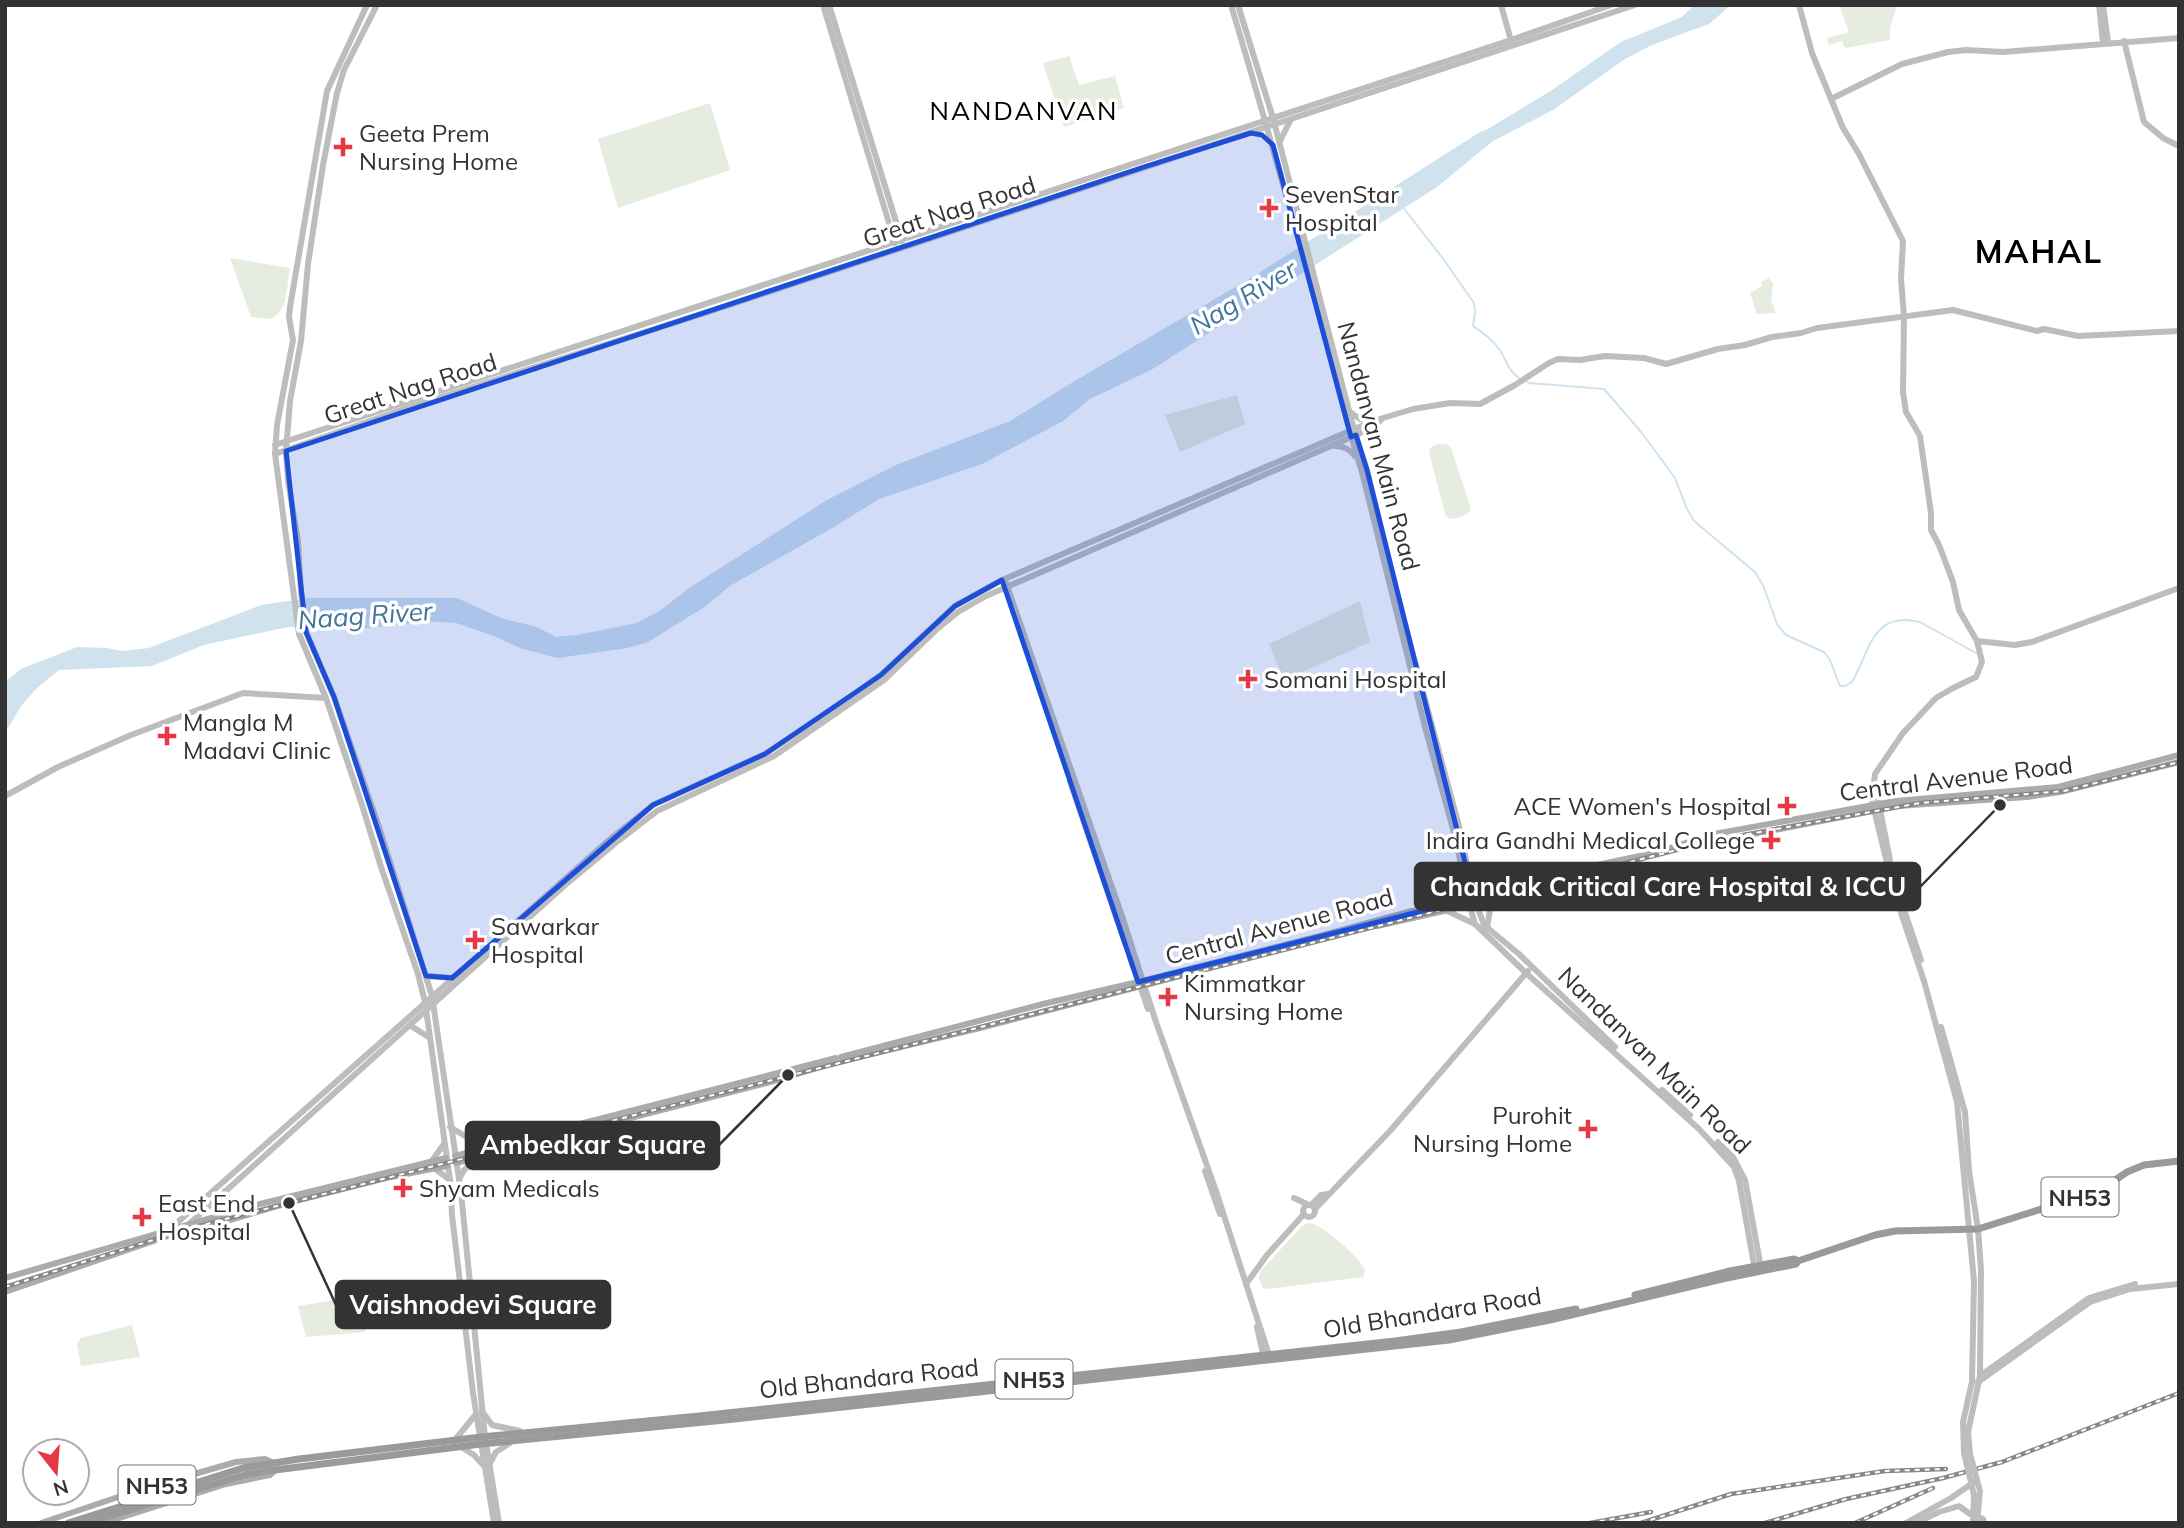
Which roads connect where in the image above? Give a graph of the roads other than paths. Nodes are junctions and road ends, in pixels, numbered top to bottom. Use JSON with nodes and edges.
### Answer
{"nodes":[{"id":1,"x":367,"y":5,"type":"edge"},
{"id":2,"x":377,"y":5,"type":"edge"},
{"id":3,"x":823,"y":5,"type":"edge"},
{"id":4,"x":829,"y":5,"type":"edge"},
{"id":5,"x":1231,"y":5,"type":"edge"},
{"id":6,"x":1238,"y":5,"type":"edge"},
{"id":7,"x":1501,"y":5,"type":"edge"},
{"id":8,"x":1611,"y":5,"type":"edge"},
{"id":9,"x":1635,"y":5,"type":"edge"},
{"id":10,"x":1799,"y":5,"type":"edge"},
{"id":11,"x":2101,"y":5,"type":"edge"},
{"id":12,"x":2179,"y":38,"type":"edge"},
{"id":13,"x":2124,"y":41,"type":"junction"},
{"id":14,"x":2105,"y":42,"type":"junction"},
{"id":15,"x":1512,"y":43,"type":"junction"},
{"id":16,"x":1831,"y":99,"type":"junction"},
{"id":17,"x":1265,"y":104,"type":"junction"},
{"id":18,"x":1289,"y":117,"type":"junction"},
{"id":19,"x":1270,"y":123,"type":"junction"},
{"id":20,"x":1250,"y":130,"type":"junction"},
{"id":21,"x":1276,"y":144,"type":"junction"},
{"id":22,"x":2179,"y":146,"type":"edge"},
{"id":23,"x":899,"y":244,"type":"junction"},
{"id":24,"x":1310,"y":272,"type":"junction"},
{"id":25,"x":1904,"y":317,"type":"junction"},
{"id":26,"x":2179,"y":331,"type":"edge"},
{"id":27,"x":403,"y":406,"type":"junction"},
{"id":28,"x":1350,"y":412,"type":"junction"},
{"id":29,"x":1382,"y":419,"type":"junction"},
{"id":30,"x":1373,"y":421,"type":"junction"},
{"id":31,"x":1353,"y":433,"type":"junction"},
{"id":32,"x":286,"y":442,"type":"junction"},
{"id":33,"x":275,"y":444,"type":"junction"},
{"id":34,"x":1331,"y":446,"type":"junction"},
{"id":35,"x":286,"y":451,"type":"junction"},
{"id":36,"x":275,"y":454,"type":"junction"},
{"id":37,"x":1358,"y":460,"type":"junction"},
{"id":38,"x":1004,"y":583,"type":"junction"},
{"id":39,"x":2179,"y":588,"type":"edge"},
{"id":40,"x":302,"y":633,"type":"junction"},
{"id":41,"x":1976,"y":640,"type":"junction"},
{"id":42,"x":326,"y":698,"type":"junction"},
{"id":43,"x":2179,"y":755,"type":"edge"},
{"id":44,"x":2179,"y":762,"type":"edge"},
{"id":45,"x":2058,"y":790,"type":"junction"},
{"id":46,"x":5,"y":796,"type":"edge"},
{"id":47,"x":1876,"y":807,"type":"junction"},
{"id":48,"x":378,"y":824,"type":"junction"},
{"id":49,"x":369,"y":828,"type":"junction"},
{"id":50,"x":383,"y":839,"type":"junction"},
{"id":51,"x":373,"y":841,"type":"junction"},
{"id":52,"x":1468,"y":872,"type":"junction"},
{"id":53,"x":1464,"y":881,"type":"junction"},
{"id":54,"x":1499,"y":894,"type":"junction"},
{"id":55,"x":1471,"y":902,"type":"junction"},
{"id":56,"x":1451,"y":903,"type":"junction"},
{"id":57,"x":1444,"y":910,"type":"junction"},
{"id":58,"x":1475,"y":924,"type":"junction"},
{"id":59,"x":1487,"y":928,"type":"junction"},
{"id":60,"x":1532,"y":967,"type":"junction"},
{"id":61,"x":1526,"y":973,"type":"junction"},
{"id":62,"x":426,"y":976,"type":"junction"},
{"id":63,"x":453,"y":978,"type":"junction"},
{"id":64,"x":1141,"y":984,"type":"junction"},
{"id":65,"x":432,"y":996,"type":"junction"},
{"id":66,"x":425,"y":1002,"type":"junction"},
{"id":67,"x":433,"y":1006,"type":"junction"},
{"id":68,"x":427,"y":1012,"type":"junction"},
{"id":69,"x":411,"y":1026,"type":"junction"},
{"id":70,"x":430,"y":1038,"type":"junction"},
{"id":71,"x":839,"y":1059,"type":"junction"},
{"id":72,"x":450,"y":1127,"type":"junction"},
{"id":73,"x":444,"y":1143,"type":"junction"},
{"id":74,"x":485,"y":1148,"type":"junction"},
{"id":75,"x":478,"y":1158,"type":"junction"},
{"id":76,"x":451,"y":1161,"type":"junction"},
{"id":77,"x":2179,"y":1161,"type":"edge"},
{"id":78,"x":432,"y":1165,"type":"junction"},
{"id":79,"x":458,"y":1179,"type":"junction"},
{"id":80,"x":450,"y":1180,"type":"junction"},
{"id":81,"x":225,"y":1191,"type":"junction"},
{"id":82,"x":237,"y":1210,"type":"junction"},
{"id":83,"x":188,"y":1225,"type":"junction"},
{"id":84,"x":1974,"y":1230,"type":"junction"},
{"id":85,"x":174,"y":1232,"type":"junction"},
{"id":86,"x":183,"y":1232,"type":"junction"},
{"id":87,"x":1758,"y":1269,"type":"junction"},
{"id":88,"x":5,"y":1278,"type":"edge"},
{"id":89,"x":2179,"y":1282,"type":"edge"},
{"id":90,"x":1246,"y":1284,"type":"junction"},
{"id":91,"x":5,"y":1292,"type":"edge"},
{"id":92,"x":1267,"y":1357,"type":"junction"},
{"id":93,"x":1975,"y":1381,"type":"junction"},
{"id":94,"x":480,"y":1412,"type":"junction"},
{"id":95,"x":574,"y":1432,"type":"junction"},
{"id":96,"x":529,"y":1433,"type":"junction"},
{"id":97,"x":454,"y":1441,"type":"junction"},
{"id":98,"x":483,"y":1441,"type":"junction"},
{"id":99,"x":510,"y":1443,"type":"junction"},
{"id":100,"x":461,"y":1447,"type":"junction"},
{"id":101,"x":487,"y":1466,"type":"junction"},
{"id":102,"x":271,"y":1467,"type":"junction"},
{"id":103,"x":1974,"y":1481,"type":"junction"},
{"id":104,"x":1970,"y":1514,"type":"junction"},
{"id":105,"x":1977,"y":1522,"type":"edge"},
{"id":106,"x":41,"y":1523,"type":"edge"},
{"id":107,"x":68,"y":1523,"type":"edge"},
{"id":108,"x":86,"y":1523,"type":"edge"},
{"id":109,"x":104,"y":1523,"type":"edge"},
{"id":110,"x":494,"y":1523,"type":"edge"},
{"id":111,"x":499,"y":1523,"type":"edge"},
{"id":112,"x":1906,"y":1523,"type":"edge"},
{"id":113,"x":1916,"y":1523,"type":"edge"}],
"edges":[{"from":1,"to":33,"type":"main road"},
{"from":2,"to":32,"type":"main road"},
{"from":3,"to":23,"type":"main road"},
{"from":4,"to":23,"type":"main road"},
{"from":5,"to":17,"type":"main road"},
{"from":6,"to":17,"type":"main road","name":"Nandanvan Main Road"},
{"from":7,"to":15,"type":"main road"},
{"from":8,"to":15,"type":"main road","name":"Great Nag Road"},
{"from":9,"to":15,"type":"main road","name":"Great Nag Road"},
{"from":10,"to":16,"type":"main road"},
{"from":11,"to":14,"type":"main road"},
{"from":12,"to":13,"type":"main road"},
{"from":13,"to":14,"type":"main road"},
{"from":13,"to":22,"type":"main road"},
{"from":14,"to":16,"type":"main road"},
{"from":15,"to":18,"type":"main road","name":"Great Nag Road"},
{"from":16,"to":25,"type":"main road"},
{"from":17,"to":18,"type":"main road"},
{"from":17,"to":19,"type":"main road","name":"Nandanvan Main Road"},
{"from":17,"to":20,"type":"main road"},
{"from":18,"to":19,"type":"main road","name":"Great Nag Road"},
{"from":18,"to":21,"type":"main road"},
{"from":19,"to":20,"type":"main road","name":"Great Nag Road"},
{"from":19,"to":21,"type":"main road","name":"Nandanvan Main Road"},
{"from":20,"to":21,"type":"main road"},
{"from":20,"to":23,"type":"main road","name":"Great Nag Road"},
{"from":21,"to":24,"type":"main road","name":"Nandanvan Main Road"},
{"from":23,"to":27,"type":"main road","name":"Great Nag Road"},
{"from":24,"to":28,"type":"main road","name":"Nandanvan Main Road"},
{"from":24,"to":31,"type":"main road"},
{"from":25,"to":26,"type":"main road"},
{"from":25,"to":29,"type":"main road"},
{"from":25,"to":41,"type":"main road"},
{"from":27,"to":32,"type":"main road","name":"Great Nag Road"},
{"from":27,"to":35,"type":"main road","name":"Great Nag Road"},
{"from":28,"to":30,"type":"main road"},
{"from":28,"to":31,"type":"main road","name":"Nandanvan Main Road"},
{"from":29,"to":30,"type":"main road"},
{"from":29,"to":31,"type":"main road"},
{"from":30,"to":31,"type":"main road"},
{"from":31,"to":34,"type":"main road"},
{"from":31,"to":37,"type":"main road"},
{"from":31,"to":38,"type":"main road"},
{"from":31,"to":52,"type":"main road","name":"Nandanvan Main Road"},
{"from":32,"to":33,"type":"main road","name":"Great Nag Road"},
{"from":32,"to":35,"type":"main road"},
{"from":33,"to":36,"type":"main road"},
{"from":34,"to":37,"type":"main road"},
{"from":34,"to":38,"type":"main road"},
{"from":35,"to":36,"type":"main road","name":"Great Nag Road"},
{"from":35,"to":40,"type":"main road"},
{"from":36,"to":40,"type":"main road"},
{"from":37,"to":53,"type":"main road"},
{"from":38,"to":63,"type":"main road"},
{"from":38,"to":64,"type":"main road"},
{"from":38,"to":67,"type":"main road"},
{"from":39,"to":41,"type":"main road"},
{"from":40,"to":42,"type":"main road"},
{"from":40,"to":48,"type":"main road"},
{"from":41,"to":47,"type":"main road"},
{"from":42,"to":46,"type":"main road"},
{"from":42,"to":49,"type":"main road"},
{"from":43,"to":45,"type":"main road","name":"Central Avenue Road"},
{"from":44,"to":45,"type":"main road"},
{"from":45,"to":47,"type":"main road","name":"Central Avenue Road"},
{"from":47,"to":54,"type":"main road","name":"Central Avenue Road"},
{"from":47,"to":84,"type":"main road"},
{"from":48,"to":49,"type":"main road"},
{"from":48,"to":50,"type":"main road"},
{"from":49,"to":51,"type":"main road"},
{"from":50,"to":51,"type":"main road"},
{"from":50,"to":62,"type":"main road"},
{"from":51,"to":66,"type":"main road"},
{"from":52,"to":54,"type":"main road"},
{"from":52,"to":55,"type":"main road","name":"Nandanvan Main Road"},
{"from":53,"to":55,"type":"main road"},
{"from":53,"to":56,"type":"main road"},
{"from":54,"to":55,"type":"main road","name":"Central Avenue Road"},
{"from":54,"to":59,"type":"main road"},
{"from":55,"to":56,"type":"main road","name":"Central Avenue Road"},
{"from":55,"to":57,"type":"main road"},
{"from":55,"to":58,"type":"main road"},
{"from":55,"to":59,"type":"main road","name":"Nandanvan Main Road"},
{"from":56,"to":64,"type":"main road","name":"Central Avenue Road"},
{"from":57,"to":58,"type":"main road"},
{"from":57,"to":64,"type":"main road"},
{"from":58,"to":61,"type":"main road"},
{"from":59,"to":60,"type":"main road","name":"Nandanvan Main Road"},
{"from":60,"to":61,"type":"main road"},
{"from":60,"to":87,"type":"main road","name":"Nandanvan Main Road"},
{"from":61,"to":87,"type":"main road"},
{"from":61,"to":90,"type":"main road"},
{"from":62,"to":63,"type":"main road"},
{"from":62,"to":65,"type":"main road"},
{"from":63,"to":65,"type":"main road"},
{"from":64,"to":71,"type":"main road"},
{"from":64,"to":90,"type":"main road"},
{"from":65,"to":66,"type":"main road"},
{"from":65,"to":67,"type":"main road"},
{"from":66,"to":68,"type":"main road"},
{"from":66,"to":85,"type":"main road"},
{"from":67,"to":68,"type":"main road"},
{"from":67,"to":72,"type":"main road"},
{"from":68,"to":69,"type":"main road"},
{"from":68,"to":70,"type":"main road"},
{"from":69,"to":70,"type":"main road"},
{"from":69,"to":81,"type":"main road"},
{"from":70,"to":73,"type":"main road"},
{"from":71,"to":74,"type":"main road"},
{"from":71,"to":75,"type":"main road"},
{"from":72,"to":74,"type":"main road"},
{"from":72,"to":76,"type":"main road"},
{"from":73,"to":76,"type":"main road"},
{"from":73,"to":78,"type":"main road"},
{"from":74,"to":76,"type":"main road"},
{"from":75,"to":76,"type":"main road"},
{"from":75,"to":79,"type":"main road"},
{"from":76,"to":78,"type":"main road"},
{"from":76,"to":79,"type":"main road"},
{"from":76,"to":80,"type":"main road"},
{"from":77,"to":84,"type":"highway","number":"NH53"},
{"from":78,"to":80,"type":"main road"},
{"from":78,"to":82,"type":"main road"},
{"from":78,"to":86,"type":"main road"},
{"from":79,"to":94,"type":"main road"},
{"from":80,"to":94,"type":"main road"},
{"from":81,"to":82,"type":"main road"},
{"from":81,"to":83,"type":"main road"},
{"from":82,"to":83,"type":"main road"},
{"from":83,"to":85,"type":"main road"},
{"from":83,"to":86,"type":"main road"},
{"from":84,"to":87,"type":"highway","name":"Old Bhandara Road","number":"NH53"},
{"from":84,"to":93,"type":"main road"},
{"from":85,"to":86,"type":"main road"},
{"from":85,"to":88,"type":"main road"},
{"from":85,"to":91,"type":"main road"},
{"from":87,"to":92,"type":"highway","name":"Old Bhandara Road","number":"NH53"},
{"from":89,"to":93,"type":"main road"},
{"from":90,"to":92,"type":"main road"},
{"from":92,"to":95,"type":"highway","name":"Old Bhandara Road","number":"NH53"},
{"from":93,"to":103,"type":"main road","bridge":true},
{"from":94,"to":96,"type":"main road"},
{"from":94,"to":97,"type":"main road"},
{"from":94,"to":98,"type":"main road"},
{"from":95,"to":96,"type":"highway","name":"Old Bhandara Road","number":"NH53"},
{"from":95,"to":99,"type":"highway","number":"NH53"},
{"from":96,"to":98,"type":"highway","name":"Old Bhandara Road","number":"NH53"},
{"from":97,"to":98,"type":"highway","name":"Old Bhandara Road","number":"NH53"},
{"from":97,"to":102,"type":"highway","name":"Old Bhandara Road","number":"NH53"},
{"from":98,"to":99,"type":"highway","number":"NH53"},
{"from":98,"to":100,"type":"highway","number":"NH53"},
{"from":98,"to":101,"type":"main road"},
{"from":99,"to":101,"type":"main road"},
{"from":100,"to":101,"type":"main road"},
{"from":100,"to":102,"type":"highway","number":"NH53"},
{"from":101,"to":110,"type":"main road"},
{"from":101,"to":111,"type":"main road"},
{"from":102,"to":106,"type":"main road","name":"Old Bhandara Road","number":"NH53"},
{"from":102,"to":107,"type":"highway"},
{"from":102,"to":108,"type":"highway","number":"NH53"},
{"from":102,"to":109,"type":"main road","number":"NH53"},
{"from":103,"to":105,"type":"main road","bridge":true},
{"from":103,"to":112,"type":"main road"},
{"from":104,"to":105,"type":"main road"},
{"from":104,"to":105,"type":"main road"},
{"from":104,"to":113,"type":"main road"}]}
